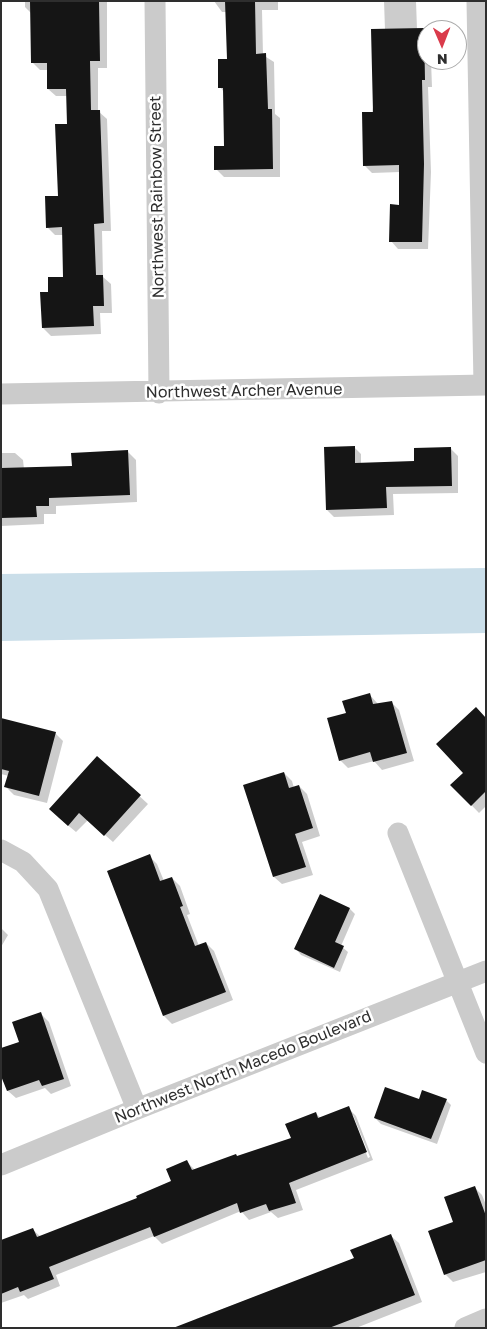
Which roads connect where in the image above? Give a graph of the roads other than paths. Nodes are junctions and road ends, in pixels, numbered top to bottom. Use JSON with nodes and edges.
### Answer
{"nodes":[{"id":1,"x":155,"y":1,"type":"edge"},
{"id":2,"x":477,"y":1,"type":"edge"},
{"id":3,"x":485,"y":385,"type":"edge"},
{"id":4,"x":159,"y":393,"type":"junction"},
{"id":5,"x":1,"y":394,"type":"edge"},
{"id":6,"x":398,"y":833,"type":"dead end"},
{"id":7,"x":1,"y":850,"type":"edge"},
{"id":8,"x":486,"y":972,"type":"edge"},
{"id":9,"x":458,"y":982,"type":"junction"},
{"id":10,"x":486,"y":1053,"type":"edge"},
{"id":11,"x":137,"y":1109,"type":"junction"},
{"id":12,"x":1,"y":1165,"type":"edge"},
{"id":13,"x":486,"y":1319,"type":"edge"},
{"id":14,"x":465,"y":1328,"type":"edge"}],
"edges":[{"from":1,"to":4,"type":"street","name":"Northwest Rainbow Street"},
{"from":2,"to":3,"type":"street"},
{"from":3,"to":4,"type":"street","name":"Northwest Archer Avenue"},
{"from":4,"to":5,"type":"street","name":"Northwest Archer Avenue"},
{"from":6,"to":9,"type":"street"},
{"from":7,"to":11,"type":"street"},
{"from":8,"to":9,"type":"street","name":"Northwest North Macedo Boulevard"},
{"from":9,"to":10,"type":"street"},
{"from":9,"to":11,"type":"street","name":"Northwest North Macedo Boulevard"},
{"from":11,"to":12,"type":"street","name":"Northwest North Macedo Boulevard"},
{"from":13,"to":14,"type":"street"}]}
